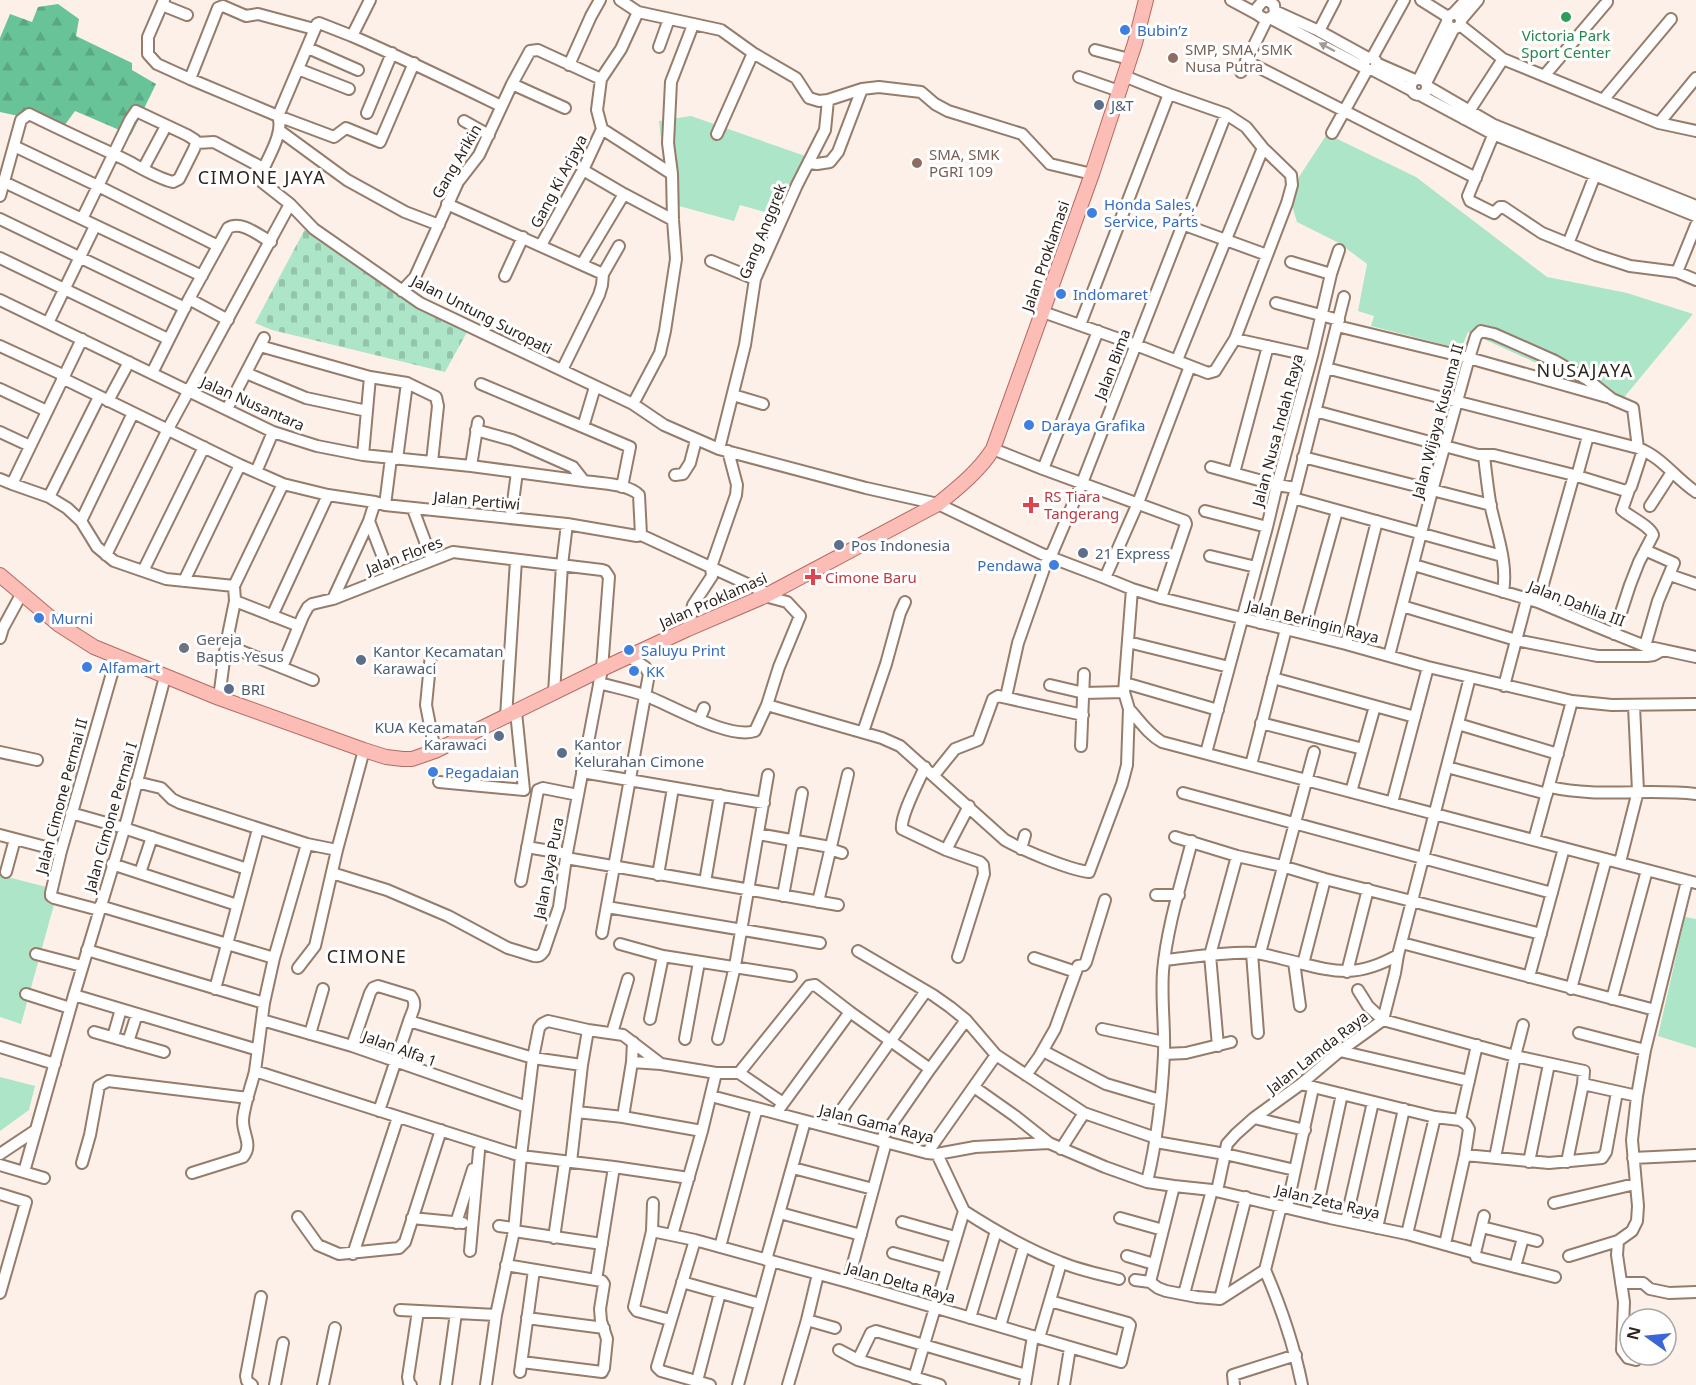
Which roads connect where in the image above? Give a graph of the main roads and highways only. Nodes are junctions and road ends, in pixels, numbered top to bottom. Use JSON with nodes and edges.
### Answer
{"nodes":[{"id":1,"x":1146,"y":0,"type":"edge"},
{"id":2,"x":0,"y":575,"type":"edge"}],
"edges":[{"from":1,"to":2,"type":"main road","name":"Jalan Proklamasi"}]}
